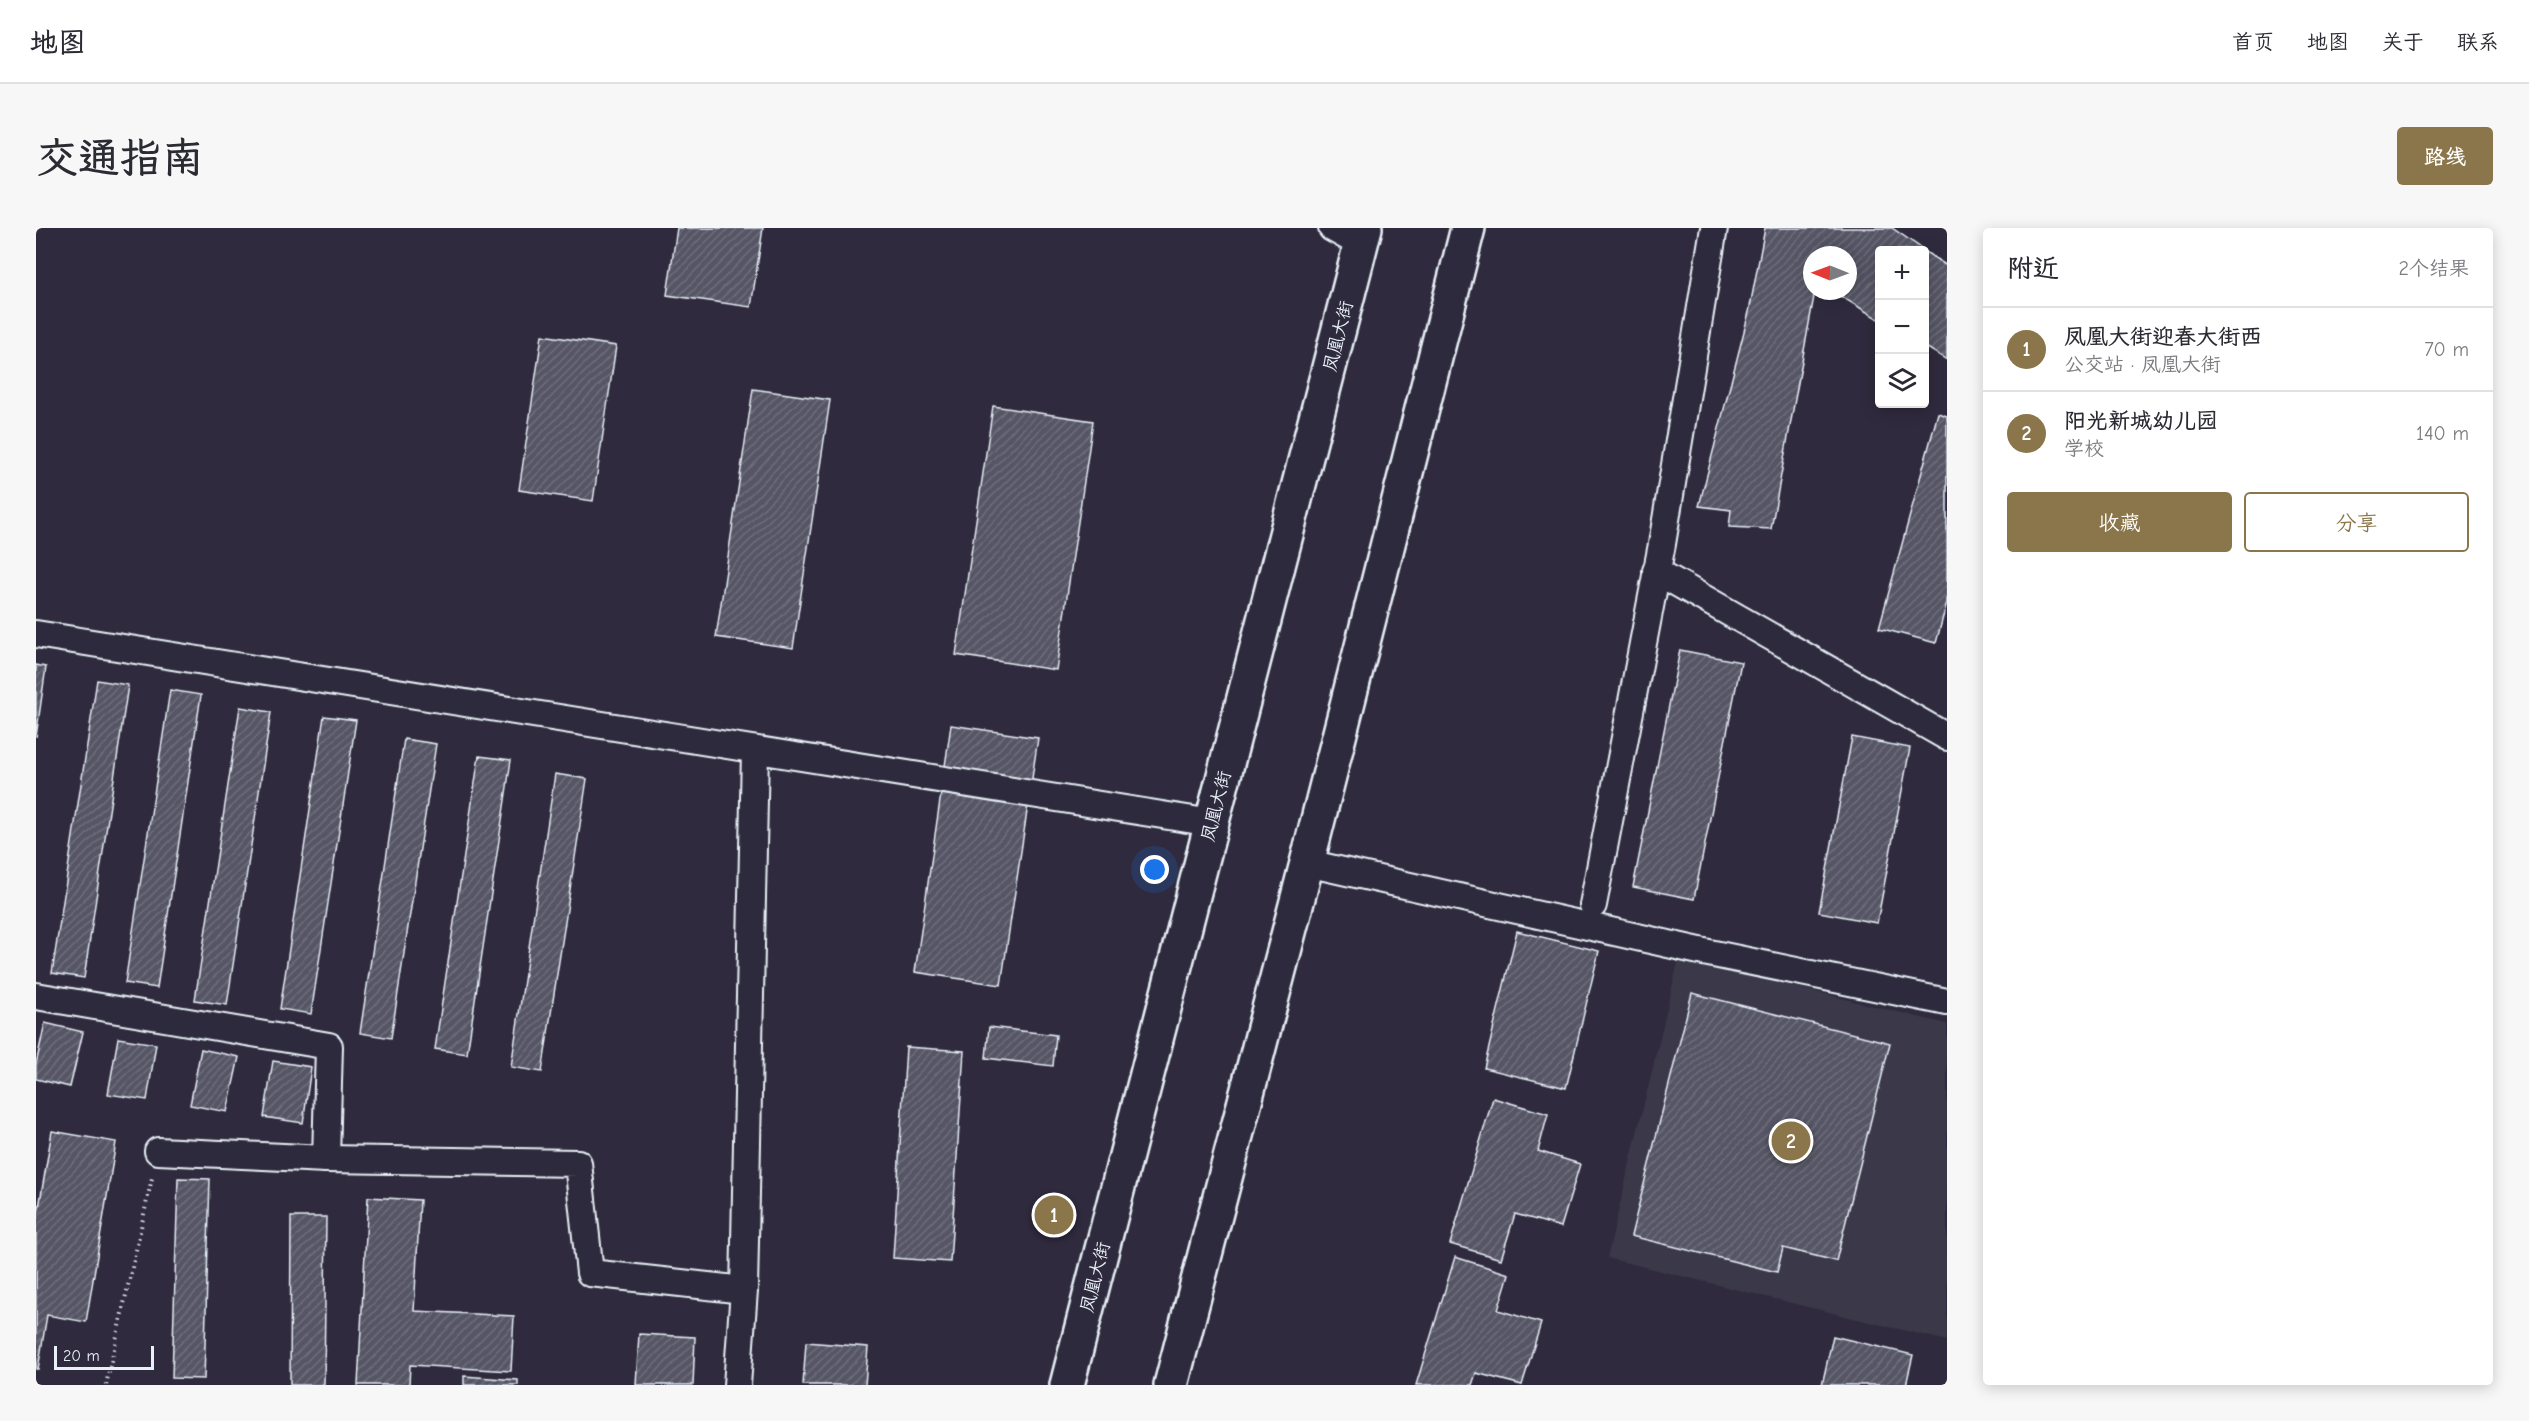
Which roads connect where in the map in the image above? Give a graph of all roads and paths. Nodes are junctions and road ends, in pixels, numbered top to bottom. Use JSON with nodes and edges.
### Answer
{"nodes":[{"id":1,"x":1332,"y":228,"type":"edge"},
{"id":2,"x":1468,"y":228,"type":"edge"},
{"id":3,"x":1714,"y":228,"type":"edge"},
{"id":4,"x":1363,"y":236,"type":"edge"},
{"id":5,"x":1656,"y":571,"type":"junction"},
{"id":6,"x":36,"y":634,"type":"edge"},
{"id":7,"x":1947,"y":737,"type":"edge"},
{"id":8,"x":755,"y":750,"type":"junction"},
{"id":9,"x":1212,"y":823,"type":"junction"},
{"id":10,"x":1307,"y":863,"type":"junction"},
{"id":11,"x":1593,"y":905,"type":"dead end"},
{"id":12,"x":36,"y":996,"type":"edge"},
{"id":13,"x":1947,"y":1002,"type":"edge"},
{"id":14,"x":158,"y":1151,"type":"joint"},
{"id":15,"x":326,"y":1159,"type":"junction"},
{"id":16,"x":744,"y":1290,"type":"junction"},
{"id":17,"x":106,"y":1385,"type":"edge"},
{"id":18,"x":737,"y":1385,"type":"edge"},
{"id":19,"x":1067,"y":1385,"type":"edge"},
{"id":20,"x":1171,"y":1385,"type":"edge"}],
"edges":[{"from":1,"to":4,"type":"street"},
{"from":2,"to":10,"type":"main road"},
{"from":3,"to":5,"type":"street"},
{"from":4,"to":9,"type":"main road","name":"凤凰大街"},
{"from":5,"to":7,"type":"street"},
{"from":5,"to":11,"type":"street"},
{"from":6,"to":8,"type":"street"},
{"from":8,"to":9,"type":"street"},
{"from":8,"to":16,"type":"street"},
{"from":9,"to":19,"type":"main road","name":"凤凰大街"},
{"from":10,"to":13,"type":"street"},
{"from":10,"to":20,"type":"main road"},
{"from":12,"to":15,"type":"street"},
{"from":14,"to":15,"type":"street"},
{"from":14,"to":17,"type":"path"},
{"from":15,"to":16,"type":"street"},
{"from":16,"to":18,"type":"street"}]}
